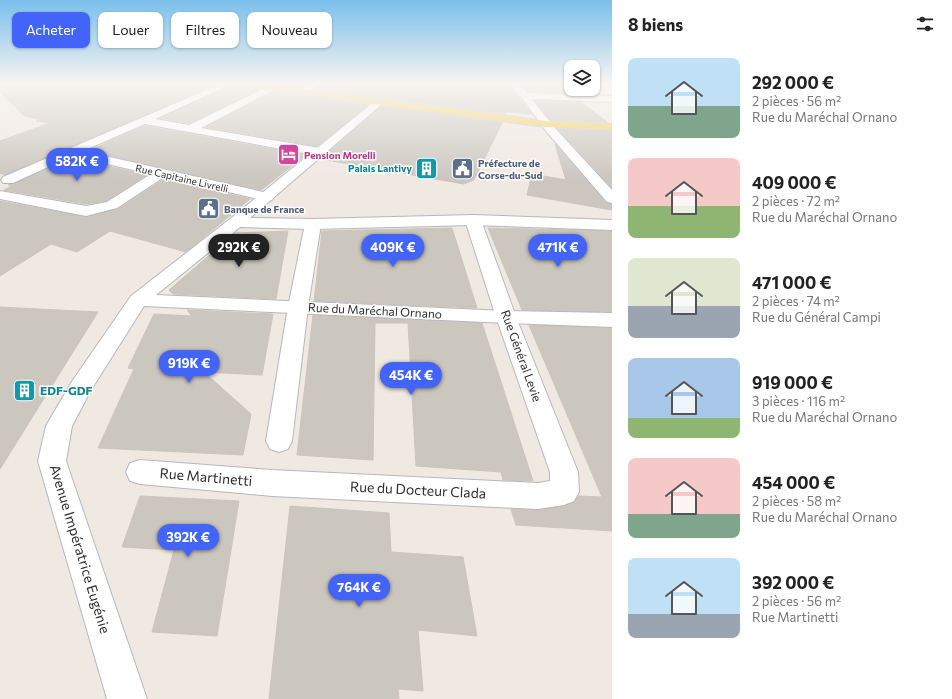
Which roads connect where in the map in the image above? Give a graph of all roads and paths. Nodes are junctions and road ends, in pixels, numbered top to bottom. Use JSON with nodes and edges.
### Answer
{"nodes":[{"id":1,"x":160,"y":115,"type":"edge"},
{"id":2,"x":218,"y":115,"type":"edge"},
{"id":3,"x":364,"y":115,"type":"edge"},
{"id":4,"x":475,"y":115,"type":"edge"},
{"id":5,"x":539,"y":115,"type":"edge"},
{"id":6,"x":146,"y":121,"type":"junction"},
{"id":7,"x":546,"y":124,"type":"junction"},
{"id":8,"x":612,"y":128,"type":"edge"},
{"id":9,"x":190,"y":129,"type":"junction"},
{"id":10,"x":320,"y":152,"type":"junction"},
{"id":11,"x":74,"y":153,"type":"junction"},
{"id":12,"x":162,"y":173,"type":"junction"},
{"id":13,"x":8,"y":180,"type":"dead end"},
{"id":14,"x":0,"y":195,"type":"edge"},
{"id":15,"x":267,"y":197,"type":"junction"},
{"id":16,"x":612,"y":199,"type":"edge"},
{"id":17,"x":473,"y":220,"type":"junction"},
{"id":18,"x":236,"y":222,"type":"junction"},
{"id":19,"x":313,"y":224,"type":"junction"},
{"id":20,"x":612,"y":224,"type":"edge"},
{"id":21,"x":138,"y":300,"type":"junction"},
{"id":22,"x":298,"y":307,"type":"junction"},
{"id":23,"x":506,"y":317,"type":"junction"},
{"id":24,"x":612,"y":320,"type":"edge"},
{"id":25,"x":279,"y":441,"type":"dead end"},
{"id":26,"x":140,"y":472,"type":"dead end"},
{"id":27,"x":272,"y":483,"type":"joint"},
{"id":28,"x":564,"y":492,"type":"joint"},
{"id":29,"x":127,"y":699,"type":"edge"}],
"edges":[{"from":1,"to":6,"type":"street"},
{"from":2,"to":9,"type":"street"},
{"from":3,"to":10,"type":"street","name":"Avenue Impératrice Eugénie"},
{"from":4,"to":7,"type":"main road"},
{"from":5,"to":7,"type":"street"},
{"from":6,"to":9,"type":"street"},
{"from":6,"to":11,"type":"street"},
{"from":7,"to":8,"type":"main road"},
{"from":7,"to":16,"type":"street"},
{"from":9,"to":10,"type":"street"},
{"from":10,"to":15,"type":"street","name":"Avenue Impératrice Eugénie"},
{"from":11,"to":12,"type":"street","name":"Rue Capitaine Livrelli"},
{"from":11,"to":13,"type":"street"},
{"from":12,"to":14,"type":"street"},
{"from":12,"to":15,"type":"street","name":"Rue Capitaine Livrelli"},
{"from":15,"to":18,"type":"street","name":"Avenue Impératrice Eugénie"},
{"from":17,"to":19,"type":"street"},
{"from":17,"to":20,"type":"street"},
{"from":17,"to":23,"type":"street","name":"Rue Général Levie"},
{"from":18,"to":19,"type":"street"},
{"from":18,"to":21,"type":"street","name":"Avenue Impératrice Eugénie"},
{"from":19,"to":22,"type":"street"},
{"from":21,"to":22,"type":"street","name":"Rue du Maréchal Ornano"},
{"from":21,"to":29,"type":"street","name":"Avenue Impératrice Eugénie"},
{"from":22,"to":23,"type":"street","name":"Rue du Maréchal Ornano"},
{"from":22,"to":25,"type":"street"},
{"from":23,"to":24,"type":"street","name":"Rue du Maréchal Ornano"},
{"from":23,"to":28,"type":"street","name":"Rue Général Levie"},
{"from":26,"to":27,"type":"street","name":"Rue Martinetti"},
{"from":27,"to":28,"type":"street","name":"Rue du Docteur Clada"}]}
